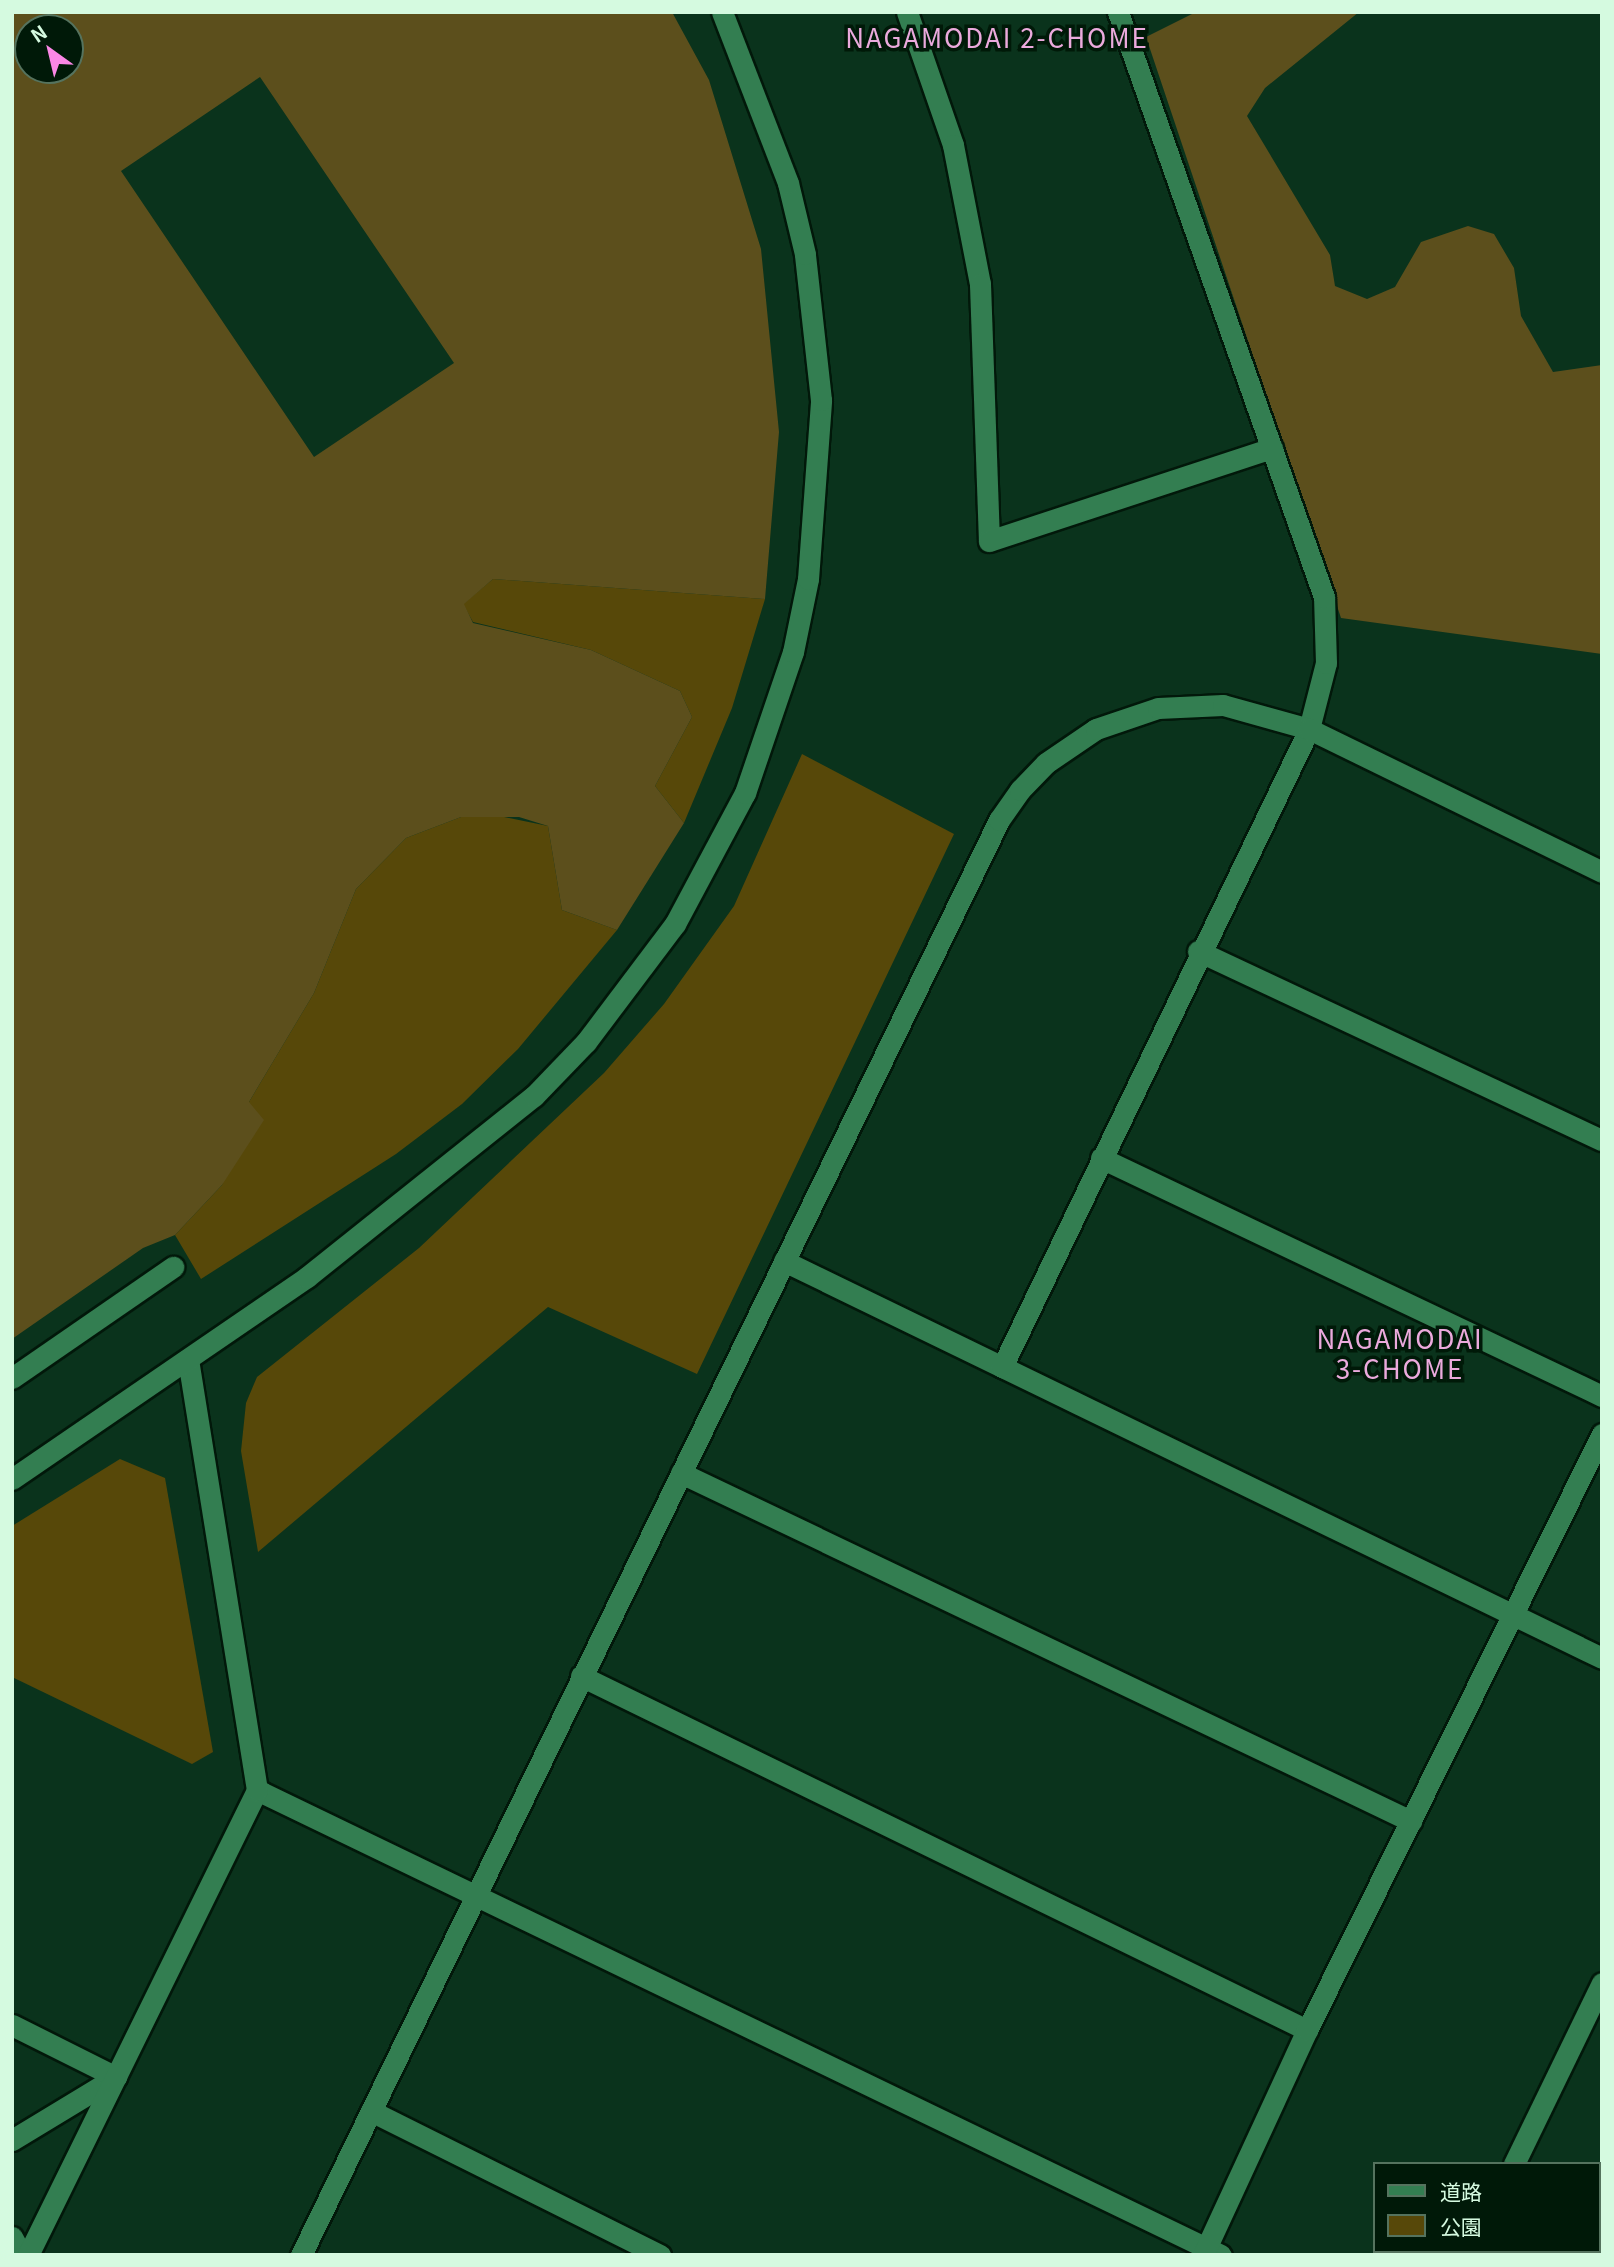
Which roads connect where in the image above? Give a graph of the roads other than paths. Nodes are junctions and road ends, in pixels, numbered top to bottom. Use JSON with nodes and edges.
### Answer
{"nodes":[{"id":1,"x":722,"y":12,"type":"edge"},
{"id":2,"x":907,"y":12,"type":"edge"},
{"id":3,"x":1118,"y":12,"type":"edge"},
{"id":4,"x":1272,"y":448,"type":"junction"},
{"id":5,"x":1309,"y":729,"type":"junction"},
{"id":6,"x":1602,"y":872,"type":"edge"},
{"id":7,"x":1198,"y":951,"type":"junction"},
{"id":8,"x":1602,"y":1140,"type":"edge"},
{"id":9,"x":1101,"y":1158,"type":"junction"},
{"id":10,"x":784,"y":1261,"type":"junction"},
{"id":11,"x":173,"y":1267,"type":"dead end"},
{"id":12,"x":188,"y":1359,"type":"junction"},
{"id":13,"x":1002,"y":1367,"type":"junction"},
{"id":14,"x":12,"y":1378,"type":"edge"},
{"id":15,"x":1602,"y":1396,"type":"edge"},
{"id":16,"x":1602,"y":1434,"type":"edge"},
{"id":17,"x":681,"y":1473,"type":"junction"},
{"id":18,"x":12,"y":1479,"type":"edge"},
{"id":19,"x":1514,"y":1615,"type":"junction"},
{"id":20,"x":1602,"y":1658,"type":"edge"},
{"id":21,"x":582,"y":1676,"type":"junction"},
{"id":22,"x":257,"y":1790,"type":"junction"},
{"id":23,"x":1411,"y":1821,"type":"junction"},
{"id":24,"x":475,"y":1897,"type":"junction"},
{"id":25,"x":1602,"y":1983,"type":"edge"},
{"id":26,"x":12,"y":2025,"type":"edge"},
{"id":27,"x":1307,"y":2030,"type":"junction"},
{"id":28,"x":116,"y":2077,"type":"junction"},
{"id":29,"x":371,"y":2111,"type":"junction"},
{"id":30,"x":12,"y":2140,"type":"edge"},
{"id":31,"x":1515,"y":2162,"type":"edge"},
{"id":32,"x":12,"y":2237,"type":"edge"},
{"id":33,"x":1211,"y":2252,"type":"edge"},
{"id":34,"x":22,"y":2255,"type":"edge"},
{"id":35,"x":28,"y":2255,"type":"edge"},
{"id":36,"x":300,"y":2255,"type":"edge"},
{"id":37,"x":660,"y":2255,"type":"edge"}],
"edges":[{"from":1,"to":12,"type":"street"},
{"from":2,"to":4,"type":"street"},
{"from":3,"to":4,"type":"street"},
{"from":4,"to":5,"type":"street"},
{"from":5,"to":6,"type":"street"},
{"from":5,"to":7,"type":"street"},
{"from":5,"to":10,"type":"street"},
{"from":7,"to":8,"type":"street"},
{"from":7,"to":9,"type":"street"},
{"from":9,"to":13,"type":"street"},
{"from":9,"to":15,"type":"street"},
{"from":10,"to":13,"type":"street"},
{"from":10,"to":17,"type":"street"},
{"from":11,"to":14,"type":"street"},
{"from":12,"to":18,"type":"street"},
{"from":12,"to":22,"type":"street"},
{"from":13,"to":19,"type":"street"},
{"from":16,"to":19,"type":"street"},
{"from":17,"to":21,"type":"street"},
{"from":17,"to":23,"type":"street"},
{"from":19,"to":20,"type":"street"},
{"from":19,"to":23,"type":"street"},
{"from":21,"to":24,"type":"street"},
{"from":21,"to":27,"type":"street"},
{"from":22,"to":24,"type":"street"},
{"from":22,"to":28,"type":"street"},
{"from":23,"to":27,"type":"street"},
{"from":24,"to":29,"type":"street"},
{"from":24,"to":33,"type":"street"},
{"from":25,"to":31,"type":"street"},
{"from":26,"to":28,"type":"street"},
{"from":27,"to":33,"type":"street"},
{"from":28,"to":30,"type":"street"},
{"from":28,"to":35,"type":"street"},
{"from":29,"to":36,"type":"street"},
{"from":29,"to":37,"type":"street"},
{"from":32,"to":34,"type":"street"}]}
